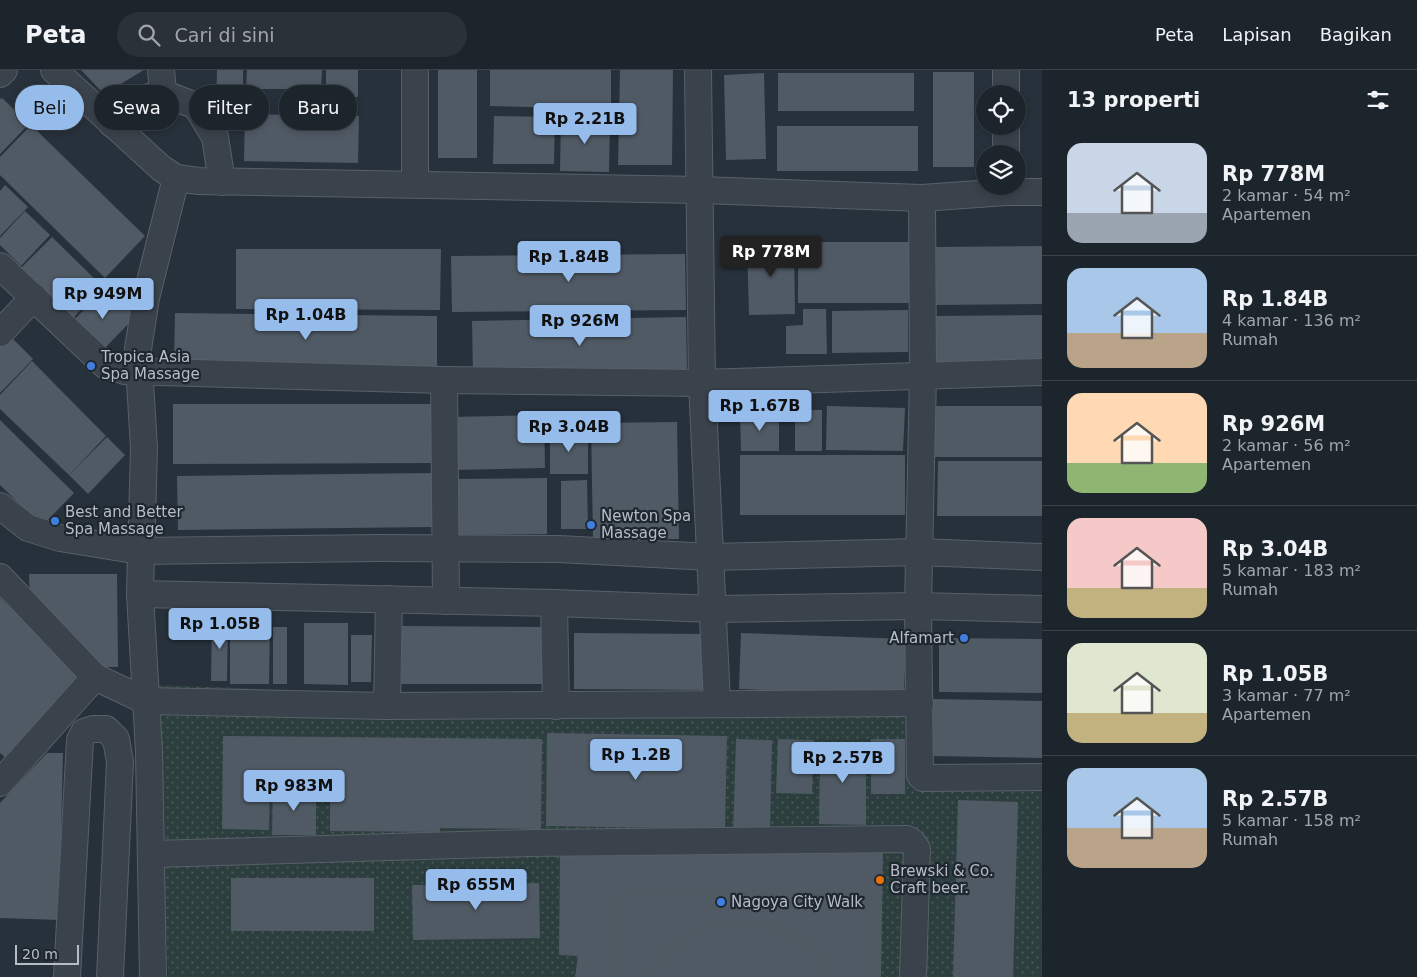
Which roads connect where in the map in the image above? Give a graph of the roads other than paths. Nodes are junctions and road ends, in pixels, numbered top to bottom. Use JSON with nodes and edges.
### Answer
{"nodes":[{"id":1,"x":4,"y":70,"type":"edge"},
{"id":2,"x":54,"y":70,"type":"edge"},
{"id":3,"x":415,"y":70,"type":"edge"},
{"id":4,"x":698,"y":70,"type":"edge"},
{"id":5,"x":1006,"y":70,"type":"edge"},
{"id":6,"x":0,"y":74,"type":"edge"},
{"id":7,"x":162,"y":82,"type":"edge"},
{"id":8,"x":1006,"y":85,"type":"edge"},
{"id":9,"x":94,"y":107,"type":"edge"},
{"id":10,"x":119,"y":130,"type":"edge"},
{"id":11,"x":176,"y":178,"type":"junction"},
{"id":12,"x":222,"y":182,"type":"junction"},
{"id":13,"x":415,"y":184,"type":"junction"},
{"id":14,"x":701,"y":190,"type":"junction"},
{"id":15,"x":1026,"y":191,"type":"edge"},
{"id":16,"x":976,"y":192,"type":"edge"},
{"id":17,"x":1042,"y":192,"type":"edge"},
{"id":18,"x":922,"y":198,"type":"junction"},
{"id":19,"x":0,"y":266,"type":"edge"},
{"id":20,"x":34,"y":297,"type":"junction"},
{"id":21,"x":0,"y":333,"type":"edge"},
{"id":22,"x":139,"y":372,"type":"junction"},
{"id":23,"x":1042,"y":372,"type":"edge"},
{"id":24,"x":923,"y":374,"type":"junction"},
{"id":25,"x":444,"y":380,"type":"junction"},
{"id":26,"x":702,"y":383,"type":"junction"},
{"id":27,"x":0,"y":506,"type":"edge"},
{"id":28,"x":446,"y":548,"type":"junction"},
{"id":29,"x":140,"y":551,"type":"junction"},
{"id":30,"x":919,"y":552,"type":"junction"},
{"id":31,"x":710,"y":557,"type":"junction"},
{"id":32,"x":1042,"y":557,"type":"edge"},
{"id":33,"x":0,"y":577,"type":"edge"},
{"id":34,"x":140,"y":594,"type":"junction"},
{"id":35,"x":390,"y":599,"type":"junction"},
{"id":36,"x":446,"y":602,"type":"junction"},
{"id":37,"x":554,"y":602,"type":"junction"},
{"id":38,"x":918,"y":606,"type":"junction"},
{"id":39,"x":715,"y":608,"type":"junction"},
{"id":40,"x":1042,"y":609,"type":"edge"},
{"id":41,"x":95,"y":677,"type":"junction"},
{"id":42,"x":146,"y":701,"type":"junction"},
{"id":43,"x":718,"y":703,"type":"junction"},
{"id":44,"x":920,"y":703,"type":"junction"},
{"id":45,"x":387,"y":706,"type":"junction"},
{"id":46,"x":556,"y":706,"type":"junction"},
{"id":47,"x":1042,"y":777,"type":"edge"},
{"id":48,"x":0,"y":783,"type":"edge"},
{"id":49,"x":152,"y":854,"type":"junction"},
{"id":50,"x":67,"y":977,"type":"edge"},
{"id":51,"x":110,"y":977,"type":"edge"},
{"id":52,"x":153,"y":977,"type":"edge"},
{"id":53,"x":913,"y":977,"type":"edge"}],
"edges":[{"from":1,"to":6,"type":"street"},
{"from":2,"to":9,"type":"street"},
{"from":3,"to":13,"type":"street"},
{"from":4,"to":14,"type":"street"},
{"from":5,"to":8,"type":"street"},
{"from":7,"to":12,"type":"street"},
{"from":10,"to":11,"type":"street"},
{"from":11,"to":12,"type":"street"},
{"from":11,"to":22,"type":"street"},
{"from":12,"to":13,"type":"street"},
{"from":13,"to":14,"type":"street"},
{"from":14,"to":18,"type":"street"},
{"from":14,"to":26,"type":"street"},
{"from":15,"to":17,"type":"street"},
{"from":16,"to":18,"type":"street"},
{"from":18,"to":24,"type":"street"},
{"from":19,"to":20,"type":"street"},
{"from":20,"to":21,"type":"street"},
{"from":20,"to":22,"type":"street"},
{"from":22,"to":25,"type":"street"},
{"from":22,"to":29,"type":"street"},
{"from":23,"to":24,"type":"street"},
{"from":24,"to":26,"type":"street"},
{"from":24,"to":30,"type":"street"},
{"from":25,"to":26,"type":"street"},
{"from":25,"to":28,"type":"street"},
{"from":26,"to":31,"type":"street"},
{"from":27,"to":29,"type":"street"},
{"from":28,"to":29,"type":"street"},
{"from":28,"to":31,"type":"street"},
{"from":28,"to":36,"type":"street"},
{"from":29,"to":34,"type":"street"},
{"from":30,"to":31,"type":"street"},
{"from":30,"to":32,"type":"street"},
{"from":30,"to":38,"type":"street"},
{"from":31,"to":39,"type":"street"},
{"from":33,"to":41,"type":"street"},
{"from":34,"to":35,"type":"street"},
{"from":34,"to":42,"type":"street"},
{"from":35,"to":36,"type":"street"},
{"from":35,"to":45,"type":"street"},
{"from":36,"to":37,"type":"street"},
{"from":37,"to":39,"type":"street"},
{"from":37,"to":46,"type":"street"},
{"from":38,"to":39,"type":"street"},
{"from":38,"to":40,"type":"street"},
{"from":38,"to":44,"type":"street"},
{"from":39,"to":43,"type":"street"},
{"from":41,"to":42,"type":"street"},
{"from":41,"to":48,"type":"street"},
{"from":42,"to":45,"type":"street"},
{"from":42,"to":49,"type":"street"},
{"from":43,"to":44,"type":"street"},
{"from":43,"to":46,"type":"street"},
{"from":44,"to":47,"type":"street"},
{"from":45,"to":46,"type":"street"},
{"from":49,"to":52,"type":"street"},
{"from":49,"to":53,"type":"street"},
{"from":50,"to":51,"type":"street"}]}
